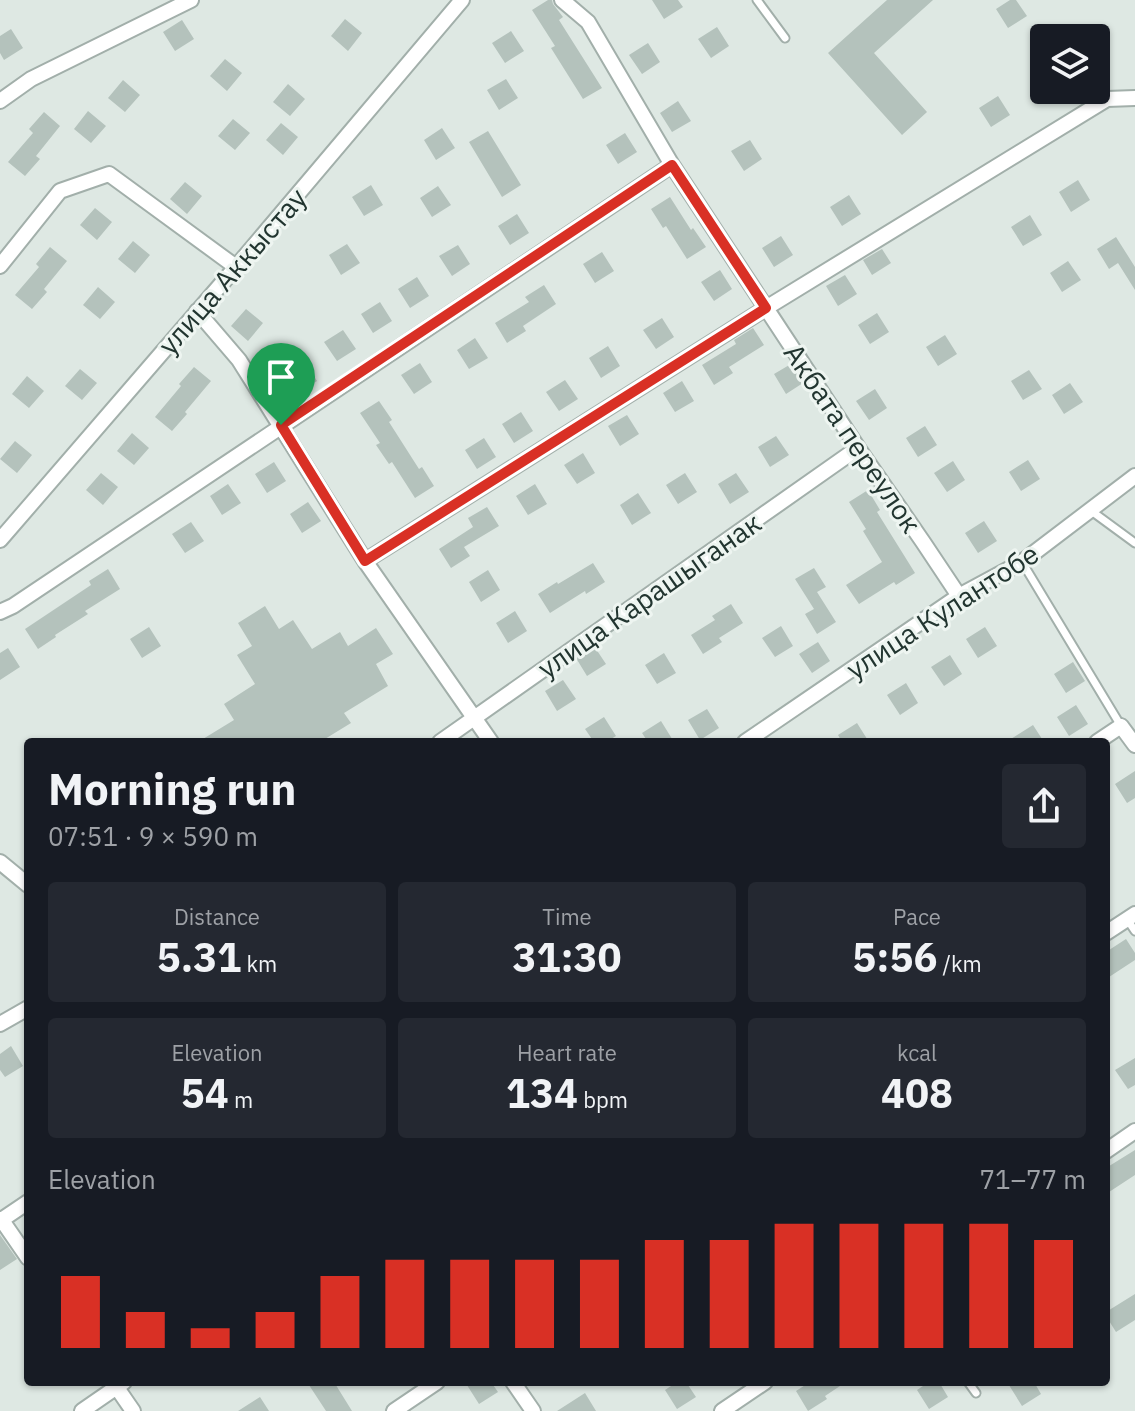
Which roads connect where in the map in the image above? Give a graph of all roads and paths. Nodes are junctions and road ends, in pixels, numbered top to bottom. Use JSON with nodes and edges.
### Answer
{"nodes":[{"id":1,"x":191,"y":0,"type":"edge"},
{"id":2,"x":462,"y":0,"type":"edge"},
{"id":3,"x":562,"y":0,"type":"edge"},
{"id":4,"x":757,"y":0,"type":"edge"},
{"id":5,"x":785,"y":38,"type":"dead end"},
{"id":6,"x":1135,"y":98,"type":"edge"},
{"id":7,"x":0,"y":101,"type":"edge"},
{"id":8,"x":672,"y":165,"type":"junction"},
{"id":9,"x":0,"y":266,"type":"edge"},
{"id":10,"x":236,"y":267,"type":"junction"},
{"id":11,"x":766,"y":308,"type":"junction"},
{"id":12,"x":197,"y":311,"type":"junction"},
{"id":13,"x":281,"y":425,"type":"junction"},
{"id":14,"x":858,"y":448,"type":"junction"},
{"id":15,"x":1135,"y":476,"type":"edge"},
{"id":16,"x":1090,"y":510,"type":"junction"},
{"id":17,"x":0,"y":540,"type":"edge"},
{"id":18,"x":1135,"y":543,"type":"edge"},
{"id":19,"x":365,"y":561,"type":"junction"},
{"id":20,"x":1022,"y":562,"type":"junction"},
{"id":21,"x":959,"y":596,"type":"junction"},
{"id":22,"x":0,"y":612,"type":"edge"},
{"id":23,"x":474,"y":718,"type":"junction"},
{"id":24,"x":1121,"y":726,"type":"junction"},
{"id":25,"x":446,"y":738,"type":"edge"},
{"id":26,"x":488,"y":738,"type":"edge"},
{"id":27,"x":751,"y":738,"type":"edge"},
{"id":28,"x":1103,"y":738,"type":"edge"},
{"id":29,"x":1135,"y":745,"type":"edge"},
{"id":30,"x":0,"y":862,"type":"edge"},
{"id":31,"x":24,"y":882,"type":"edge"},
{"id":32,"x":1132,"y":922,"type":"edge"},
{"id":33,"x":1110,"y":931,"type":"edge"},
{"id":34,"x":24,"y":1010,"type":"edge"},
{"id":35,"x":0,"y":1024,"type":"edge"},
{"id":36,"x":1135,"y":1131,"type":"edge"},
{"id":37,"x":1110,"y":1148,"type":"edge"},
{"id":38,"x":24,"y":1205,"type":"edge"},
{"id":39,"x":1,"y":1220,"type":"edge"},
{"id":40,"x":24,"y":1252,"type":"edge"},
{"id":41,"x":115,"y":1386,"type":"edge"},
{"id":42,"x":119,"y":1386,"type":"edge"},
{"id":43,"x":431,"y":1386,"type":"edge"},
{"id":44,"x":516,"y":1386,"type":"edge"},
{"id":45,"x":759,"y":1386,"type":"edge"},
{"id":46,"x":971,"y":1386,"type":"edge"},
{"id":47,"x":976,"y":1393,"type":"dead end"},
{"id":48,"x":82,"y":1411,"type":"edge"},
{"id":49,"x":133,"y":1411,"type":"edge"},
{"id":50,"x":394,"y":1411,"type":"edge"},
{"id":51,"x":533,"y":1411,"type":"edge"},
{"id":52,"x":722,"y":1411,"type":"edge"}],
"edges":[{"from":1,"to":7,"type":"street"},
{"from":2,"to":10,"type":"street","name":"улица Аккыстау"},
{"from":3,"to":8,"type":"street","name":"Акбата переулок"},
{"from":4,"to":5,"type":"lane"},
{"from":6,"to":11,"type":"street"},
{"from":8,"to":11,"type":"street","name":"Акбата переулок"},
{"from":8,"to":13,"type":"street"},
{"from":9,"to":10,"type":"street"},
{"from":10,"to":12,"type":"street","name":"улица Аккыстау"},
{"from":11,"to":14,"type":"street","name":"Акбата переулок"},
{"from":11,"to":19,"type":"street"},
{"from":12,"to":13,"type":"street"},
{"from":12,"to":17,"type":"street","name":"улица Аккыстау"},
{"from":13,"to":19,"type":"street"},
{"from":13,"to":22,"type":"street"},
{"from":14,"to":21,"type":"street","name":"Акбата переулок"},
{"from":14,"to":23,"type":"street","name":"улица Карашыганак"},
{"from":15,"to":16,"type":"street","name":"улица Кулантобе"},
{"from":16,"to":18,"type":"lane"},
{"from":16,"to":20,"type":"street","name":"улица Кулантобе"},
{"from":19,"to":23,"type":"street"},
{"from":20,"to":21,"type":"street","name":"улица Кулантобе"},
{"from":20,"to":24,"type":"lane"},
{"from":21,"to":27,"type":"street","name":"улица Кулантобе"},
{"from":23,"to":25,"type":"street","name":"улица Карашыганак"},
{"from":23,"to":26,"type":"street"},
{"from":24,"to":28,"type":"street"},
{"from":24,"to":29,"type":"street"},
{"from":30,"to":31,"type":"street"},
{"from":32,"to":33,"type":"street"},
{"from":34,"to":35,"type":"street"},
{"from":36,"to":37,"type":"street"},
{"from":38,"to":39,"type":"street"},
{"from":39,"to":40,"type":"street"},
{"from":41,"to":48,"type":"street"},
{"from":42,"to":49,"type":"street"},
{"from":43,"to":50,"type":"street"},
{"from":44,"to":51,"type":"street"},
{"from":45,"to":52,"type":"street"},
{"from":46,"to":47,"type":"lane"}]}
